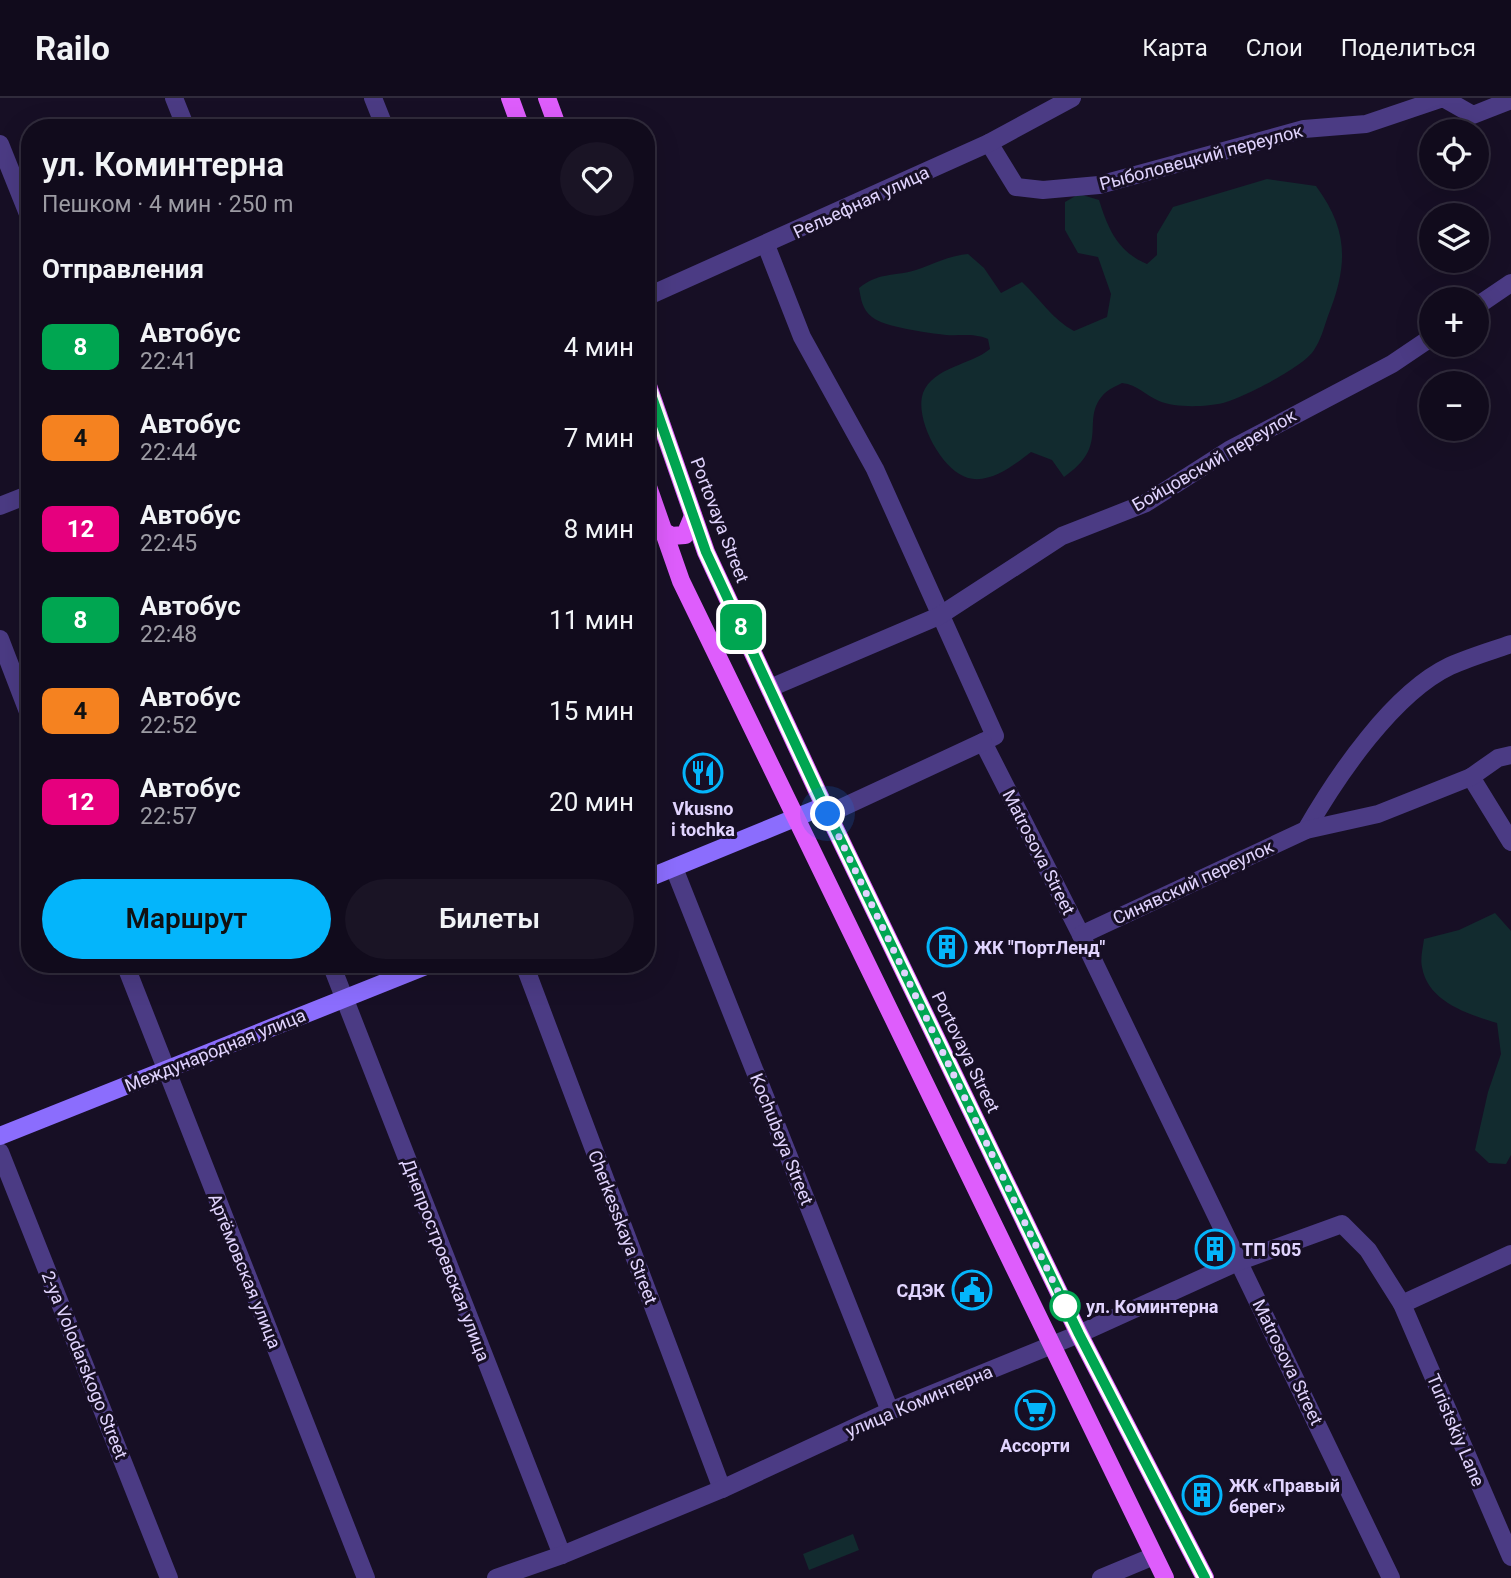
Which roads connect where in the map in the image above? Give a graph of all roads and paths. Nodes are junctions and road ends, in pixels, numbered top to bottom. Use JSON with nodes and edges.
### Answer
{"nodes":[{"id":1,"x":174,"y":98,"type":"edge"},
{"id":2,"x":373,"y":98,"type":"edge"},
{"id":3,"x":510,"y":98,"type":"edge"},
{"id":4,"x":547,"y":98,"type":"edge"},
{"id":5,"x":1072,"y":98,"type":"edge"},
{"id":6,"x":1511,"y":100,"type":"edge"},
{"id":7,"x":182,"y":119,"type":"edge"},
{"id":8,"x":381,"y":119,"type":"edge"},
{"id":9,"x":518,"y":119,"type":"edge"},
{"id":10,"x":555,"y":119,"type":"edge"},
{"id":11,"x":989,"y":143,"type":"junction"},
{"id":12,"x":0,"y":144,"type":"edge"},
{"id":13,"x":21,"y":196,"type":"edge"},
{"id":14,"x":766,"y":245,"type":"junction"},
{"id":15,"x":1511,"y":283,"type":"edge"},
{"id":16,"x":655,"y":293,"type":"edge"},
{"id":17,"x":1489,"y":298,"type":"edge"},
{"id":18,"x":1419,"y":346,"type":"edge"},
{"id":19,"x":655,"y":406,"type":"edge"},
{"id":20,"x":21,"y":498,"type":"edge"},
{"id":21,"x":0,"y":506,"type":"edge"},
{"id":22,"x":655,"y":507,"type":"edge"},
{"id":23,"x":693,"y":516,"type":"junction"},
{"id":24,"x":663,"y":531,"type":"junction"},
{"id":25,"x":939,"y":616,"type":"junction"},
{"id":26,"x":0,"y":639,"type":"edge"},
{"id":27,"x":1511,"y":644,"type":"edge"},
{"id":28,"x":770,"y":688,"type":"junction"},
{"id":29,"x":21,"y":694,"type":"edge"},
{"id":30,"x":983,"y":741,"type":"junction"},
{"id":31,"x":1511,"y":755,"type":"edge"},
{"id":32,"x":1471,"y":777,"type":"junction"},
{"id":33,"x":826,"y":810,"type":"junction"},
{"id":34,"x":796,"y":819,"type":"junction"},
{"id":35,"x":1306,"y":830,"type":"junction"},
{"id":36,"x":1511,"y":842,"type":"edge"},
{"id":37,"x":674,"y":868,"type":"junction"},
{"id":38,"x":655,"y":875,"type":"edge"},
{"id":39,"x":1081,"y":935,"type":"junction"},
{"id":40,"x":128,"y":973,"type":"edge"},
{"id":41,"x":334,"y":973,"type":"edge"},
{"id":42,"x":409,"y":973,"type":"edge"},
{"id":43,"x":527,"y":973,"type":"edge"},
{"id":44,"x":344,"y":999,"type":"junction"},
{"id":45,"x":165,"y":1070,"type":"junction"},
{"id":46,"x":0,"y":1136,"type":"edge"},
{"id":47,"x":0,"y":1152,"type":"edge"},
{"id":48,"x":1342,"y":1224,"type":"joint"},
{"id":49,"x":1511,"y":1254,"type":"edge"},
{"id":50,"x":1240,"y":1261,"type":"junction"},
{"id":51,"x":1402,"y":1304,"type":"junction"},
{"id":52,"x":1079,"y":1334,"type":"junction"},
{"id":53,"x":1051,"y":1346,"type":"junction"},
{"id":54,"x":890,"y":1411,"type":"junction"},
{"id":55,"x":722,"y":1489,"type":"junction"},
{"id":56,"x":562,"y":1555,"type":"junction"},
{"id":57,"x":1154,"y":1556,"type":"junction"},
{"id":58,"x":1511,"y":1557,"type":"edge"},
{"id":59,"x":169,"y":1578,"type":"edge"},
{"id":60,"x":366,"y":1578,"type":"edge"},
{"id":61,"x":496,"y":1578,"type":"edge"},
{"id":62,"x":1101,"y":1578,"type":"edge"},
{"id":63,"x":1165,"y":1578,"type":"edge"},
{"id":64,"x":1205,"y":1578,"type":"edge"},
{"id":65,"x":1391,"y":1578,"type":"edge"}],
"edges":[{"from":1,"to":7,"type":"street"},
{"from":2,"to":8,"type":"street"},
{"from":3,"to":9,"type":"main road"},
{"from":4,"to":10,"type":"main road"},
{"from":5,"to":11,"type":"street","name":"Рельефная улица"},
{"from":6,"to":11,"type":"street","name":"Рыболовецкий переулок"},
{"from":11,"to":14,"type":"street","name":"Рельефная улица"},
{"from":12,"to":13,"type":"street"},
{"from":14,"to":16,"type":"street","name":"Рельефная улица"},
{"from":14,"to":25,"type":"street"},
{"from":15,"to":17,"type":"street"},
{"from":18,"to":25,"type":"street","name":"Бойцовский переулок"},
{"from":19,"to":23,"type":"main road","name":"Portovaya Street"},
{"from":20,"to":21,"type":"street"},
{"from":22,"to":24,"type":"main road"},
{"from":23,"to":24,"type":"main road"},
{"from":23,"to":28,"type":"main road","name":"Portovaya Street"},
{"from":24,"to":34,"type":"main road"},
{"from":25,"to":28,"type":"street","name":"Бойцовский переулок"},
{"from":25,"to":30,"type":"street"},
{"from":26,"to":29,"type":"street"},
{"from":27,"to":35,"type":"street"},
{"from":28,"to":33,"type":"main road","name":"Portovaya Street"},
{"from":30,"to":33,"type":"street"},
{"from":30,"to":39,"type":"street","name":"Matrosova Street"},
{"from":31,"to":32,"type":"street","name":"Синявский переулок"},
{"from":32,"to":35,"type":"street","name":"Синявский переулок"},
{"from":32,"to":36,"type":"street"},
{"from":33,"to":34,"type":"main road"},
{"from":33,"to":52,"type":"main road","name":"Portovaya Street"},
{"from":34,"to":37,"type":"main road"},
{"from":34,"to":53,"type":"main road"},
{"from":35,"to":39,"type":"street","name":"Синявский переулок"},
{"from":37,"to":38,"type":"main road"},
{"from":37,"to":54,"type":"street","name":"Kochubeya Street"},
{"from":39,"to":50,"type":"street","name":"Matrosova Street"},
{"from":40,"to":45,"type":"street","name":"Артёмовская улица"},
{"from":41,"to":44,"type":"street","name":"Днепростроевская улица"},
{"from":42,"to":44,"type":"main road","name":"Международная улица"},
{"from":43,"to":55,"type":"street","name":"Cherkesskaya Street"},
{"from":44,"to":45,"type":"main road","name":"Международная улица"},
{"from":44,"to":56,"type":"street","name":"Днепростроевская улица"},
{"from":45,"to":46,"type":"main road","name":"Международная улица"},
{"from":45,"to":60,"type":"street","name":"Артёмовская улица"},
{"from":47,"to":59,"type":"street","name":"2-ya Volodarskogo Street"},
{"from":48,"to":50,"type":"street","name":"улица Коминтерна"},
{"from":48,"to":51,"type":"street","name":"Turistskiy Lane"},
{"from":49,"to":51,"type":"street"},
{"from":50,"to":52,"type":"street","name":"улица Коминтерна"},
{"from":50,"to":65,"type":"street","name":"Matrosova Street"},
{"from":51,"to":58,"type":"street","name":"Turistskiy Lane"},
{"from":52,"to":53,"type":"street","name":"улица Коминтерна"},
{"from":52,"to":64,"type":"main road","name":"Portovaya Street"},
{"from":53,"to":54,"type":"street","name":"улица Коминтерна"},
{"from":53,"to":57,"type":"main road"},
{"from":54,"to":55,"type":"street","name":"улица Коминтерна"},
{"from":55,"to":56,"type":"street","name":"улица Коминтерна"},
{"from":56,"to":61,"type":"street","name":"улица Коминтерна"},
{"from":57,"to":62,"type":"street"},
{"from":57,"to":63,"type":"main road"}]}
